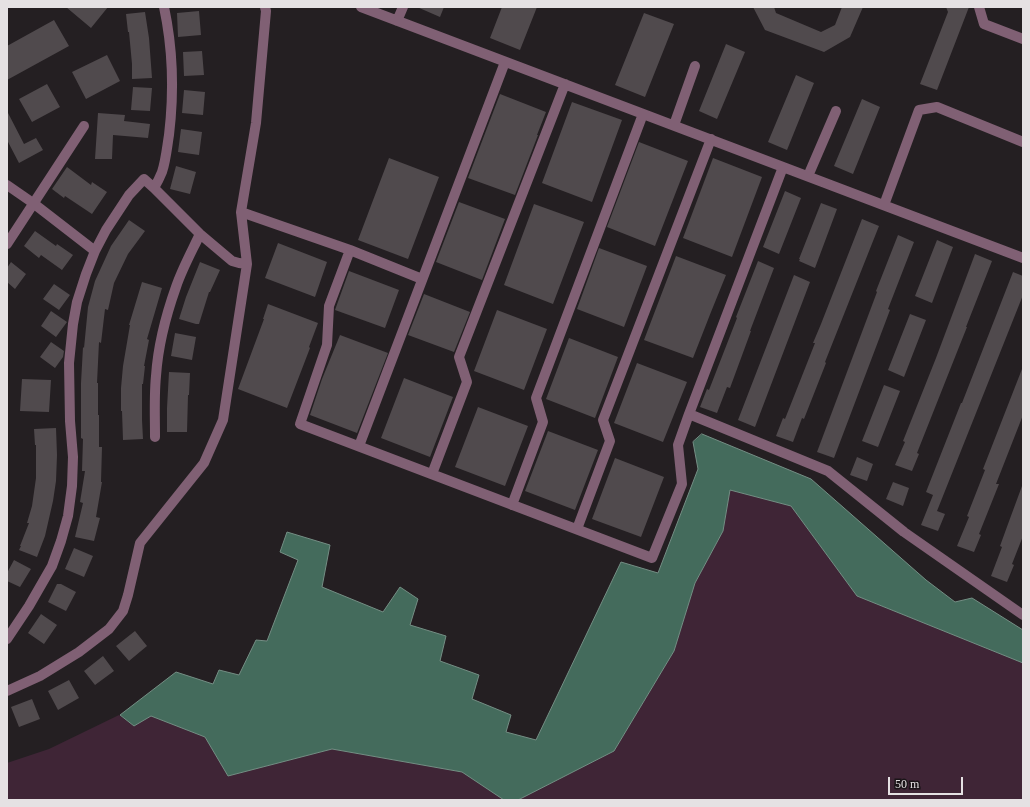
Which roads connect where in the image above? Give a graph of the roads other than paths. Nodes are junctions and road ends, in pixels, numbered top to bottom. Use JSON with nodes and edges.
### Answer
{"nodes":[{"id":1,"x":164,"y":7,"type":"edge"},
{"id":2,"x":266,"y":7,"type":"edge"},
{"id":3,"x":361,"y":7,"type":"edge"},
{"id":4,"x":403,"y":7,"type":"edge"},
{"id":5,"x":979,"y":7,"type":"edge"},
{"id":6,"x":398,"y":21,"type":"junction"},
{"id":7,"x":1023,"y":39,"type":"edge"},
{"id":8,"x":505,"y":62,"type":"junction"},
{"id":9,"x":695,"y":66,"type":"dead end"},
{"id":10,"x":565,"y":84,"type":"junction"},
{"id":11,"x":836,"y":111,"type":"dead end"},
{"id":12,"x":643,"y":114,"type":"junction"},
{"id":13,"x":84,"y":126,"type":"dead end"},
{"id":14,"x":674,"y":126,"type":"junction"},
{"id":15,"x":711,"y":139,"type":"junction"},
{"id":16,"x":1023,"y":142,"type":"edge"},
{"id":17,"x":783,"y":167,"type":"junction"},
{"id":18,"x":808,"y":176,"type":"junction"},
{"id":19,"x":7,"y":185,"type":"edge"},
{"id":20,"x":154,"y":188,"type":"junction"},
{"id":21,"x":33,"y":204,"type":"junction"},
{"id":22,"x":884,"y":205,"type":"junction"},
{"id":23,"x":241,"y":212,"type":"junction"},
{"id":24,"x":200,"y":234,"type":"junction"},
{"id":25,"x":7,"y":244,"type":"edge"},
{"id":26,"x":350,"y":250,"type":"junction"},
{"id":27,"x":95,"y":251,"type":"junction"},
{"id":28,"x":1023,"y":258,"type":"edge"},
{"id":29,"x":247,"y":264,"type":"junction"},
{"id":30,"x":422,"y":279,"type":"junction"},
{"id":31,"x":689,"y":414,"type":"junction"},
{"id":32,"x":155,"y":437,"type":"dead end"},
{"id":33,"x":359,"y":446,"type":"junction"},
{"id":34,"x":432,"y":474,"type":"junction"},
{"id":35,"x":512,"y":504,"type":"junction"},
{"id":36,"x":577,"y":530,"type":"junction"},
{"id":37,"x":1023,"y":615,"type":"edge"},
{"id":38,"x":7,"y":639,"type":"edge"},
{"id":39,"x":7,"y":691,"type":"edge"}],
"edges":[{"from":1,"to":20,"type":"street"},
{"from":2,"to":23,"type":"street"},
{"from":3,"to":6,"type":"street"},
{"from":4,"to":6,"type":"street"},
{"from":5,"to":7,"type":"street"},
{"from":6,"to":8,"type":"street"},
{"from":8,"to":10,"type":"street"},
{"from":8,"to":30,"type":"street"},
{"from":9,"to":14,"type":"street"},
{"from":10,"to":12,"type":"street"},
{"from":10,"to":34,"type":"street"},
{"from":11,"to":18,"type":"street"},
{"from":12,"to":14,"type":"street"},
{"from":12,"to":35,"type":"street"},
{"from":13,"to":21,"type":"street"},
{"from":14,"to":15,"type":"street"},
{"from":15,"to":17,"type":"street"},
{"from":15,"to":36,"type":"street"},
{"from":16,"to":22,"type":"street"},
{"from":17,"to":18,"type":"street"},
{"from":17,"to":31,"type":"street"},
{"from":18,"to":22,"type":"street"},
{"from":19,"to":21,"type":"street"},
{"from":20,"to":24,"type":"street"},
{"from":20,"to":27,"type":"street"},
{"from":21,"to":25,"type":"street"},
{"from":21,"to":27,"type":"street"},
{"from":22,"to":28,"type":"street"},
{"from":23,"to":26,"type":"street"},
{"from":23,"to":29,"type":"street"},
{"from":24,"to":29,"type":"street"},
{"from":24,"to":32,"type":"street"},
{"from":26,"to":30,"type":"street"},
{"from":26,"to":33,"type":"street"},
{"from":27,"to":38,"type":"street"},
{"from":29,"to":39,"type":"street"},
{"from":30,"to":33,"type":"street"},
{"from":31,"to":36,"type":"street"},
{"from":31,"to":37,"type":"street"},
{"from":33,"to":34,"type":"street"},
{"from":34,"to":35,"type":"street"},
{"from":35,"to":36,"type":"street"}]}
